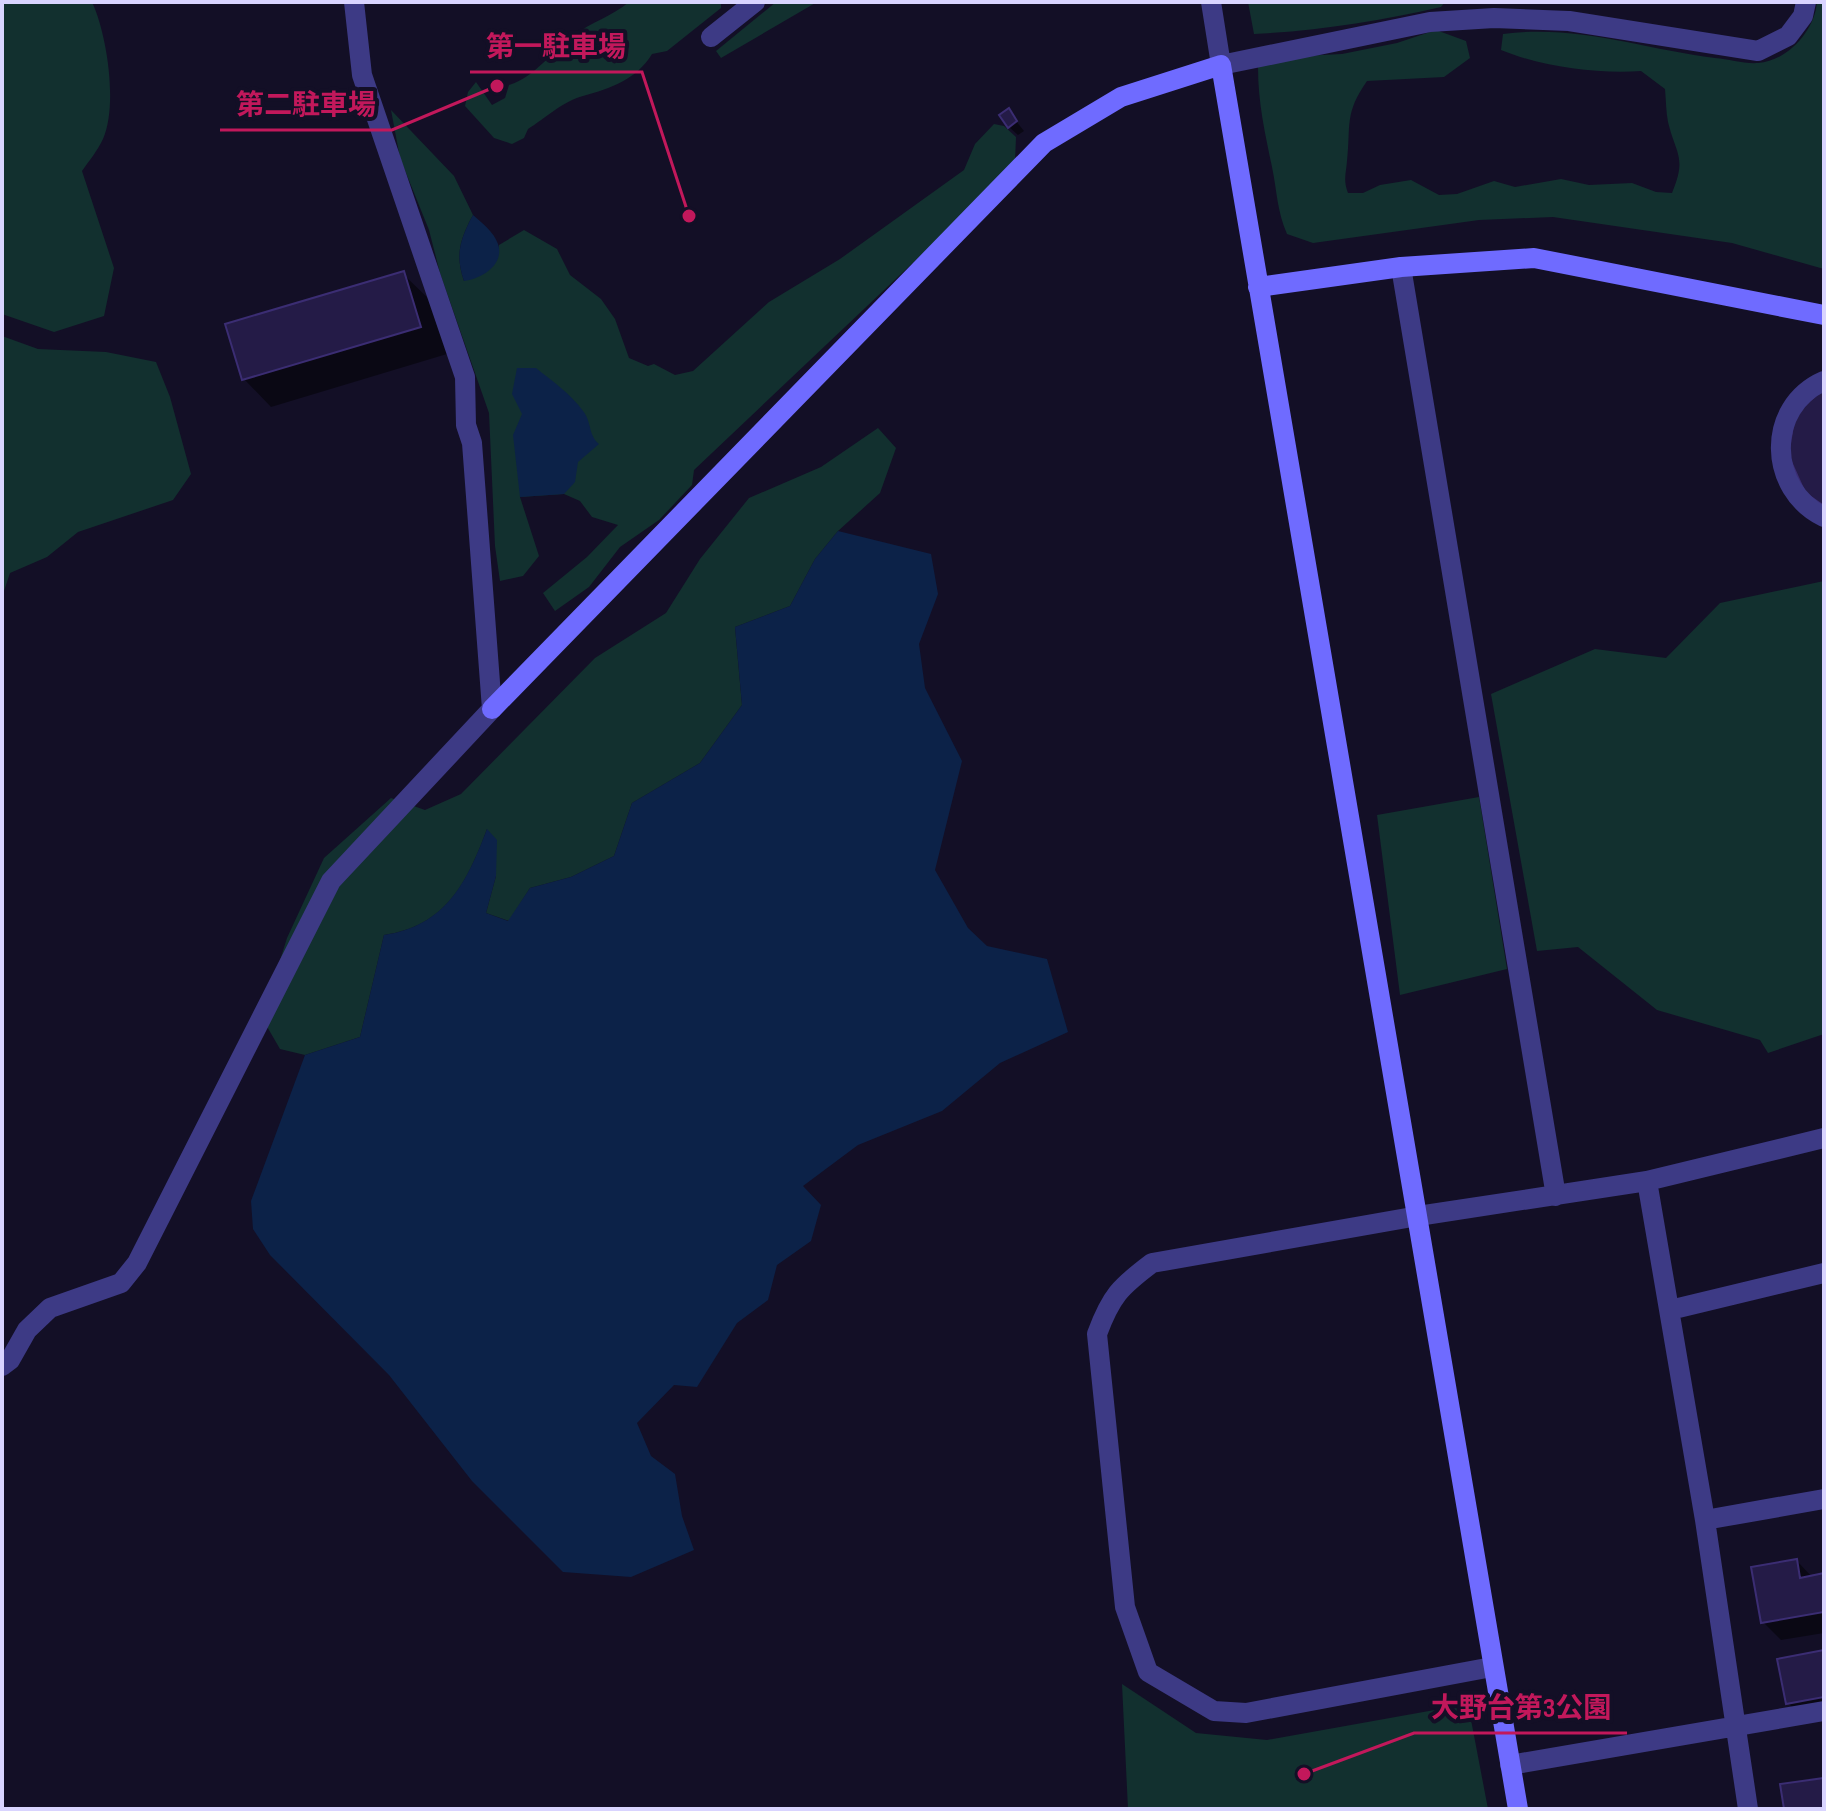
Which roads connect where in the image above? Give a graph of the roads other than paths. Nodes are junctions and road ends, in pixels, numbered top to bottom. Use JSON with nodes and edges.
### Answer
{"nodes":[{"id":1,"x":354,"y":2,"type":"edge"},
{"id":2,"x":755,"y":2,"type":"edge"},
{"id":3,"x":1211,"y":2,"type":"edge"},
{"id":4,"x":1806,"y":2,"type":"edge"},
{"id":5,"x":711,"y":37,"type":"dead end"},
{"id":6,"x":1221,"y":65,"type":"junction"},
{"id":7,"x":1401,"y":267,"type":"junction"},
{"id":8,"x":1258,"y":287,"type":"junction"},
{"id":9,"x":1824,"y":315,"type":"edge"},
{"id":10,"x":1824,"y":381,"type":"edge"},
{"id":11,"x":1824,"y":517,"type":"edge"},
{"id":12,"x":492,"y":709,"type":"junction"},
{"id":13,"x":1824,"y":1138,"type":"edge"},
{"id":14,"x":1647,"y":1181,"type":"junction"},
{"id":15,"x":1556,"y":1196,"type":"junction"},
{"id":16,"x":1418,"y":1216,"type":"junction"},
{"id":17,"x":1824,"y":1273,"type":"edge"},
{"id":18,"x":1670,"y":1310,"type":"junction"},
{"id":19,"x":2,"y":1366,"type":"edge"},
{"id":20,"x":1824,"y":1499,"type":"edge"},
{"id":21,"x":1705,"y":1520,"type":"junction"},
{"id":22,"x":1492,"y":1667,"type":"junction"},
{"id":23,"x":1824,"y":1711,"type":"edge"},
{"id":24,"x":1736,"y":1729,"type":"junction"},
{"id":25,"x":1510,"y":1765,"type":"junction"},
{"id":26,"x":1518,"y":1809,"type":"edge"},
{"id":27,"x":1748,"y":1809,"type":"edge"}],
"edges":[{"from":1,"to":12,"type":"street"},
{"from":2,"to":5,"type":"street"},
{"from":3,"to":6,"type":"street"},
{"from":4,"to":6,"type":"street"},
{"from":6,"to":8,"type":"street"},
{"from":6,"to":12,"type":"street"},
{"from":7,"to":8,"type":"street"},
{"from":7,"to":9,"type":"street"},
{"from":7,"to":15,"type":"street"},
{"from":8,"to":16,"type":"street"},
{"from":10,"to":11,"type":"street"},
{"from":12,"to":19,"type":"street"},
{"from":13,"to":14,"type":"street"},
{"from":14,"to":15,"type":"street"},
{"from":14,"to":18,"type":"street"},
{"from":15,"to":16,"type":"street"},
{"from":16,"to":22,"type":"street"},
{"from":16,"to":22,"type":"street"},
{"from":17,"to":18,"type":"street"},
{"from":18,"to":21,"type":"street"},
{"from":20,"to":21,"type":"street"},
{"from":21,"to":24,"type":"street"},
{"from":22,"to":25,"type":"street"},
{"from":23,"to":24,"type":"street"},
{"from":24,"to":25,"type":"street"},
{"from":24,"to":27,"type":"street"},
{"from":25,"to":26,"type":"street"}]}
